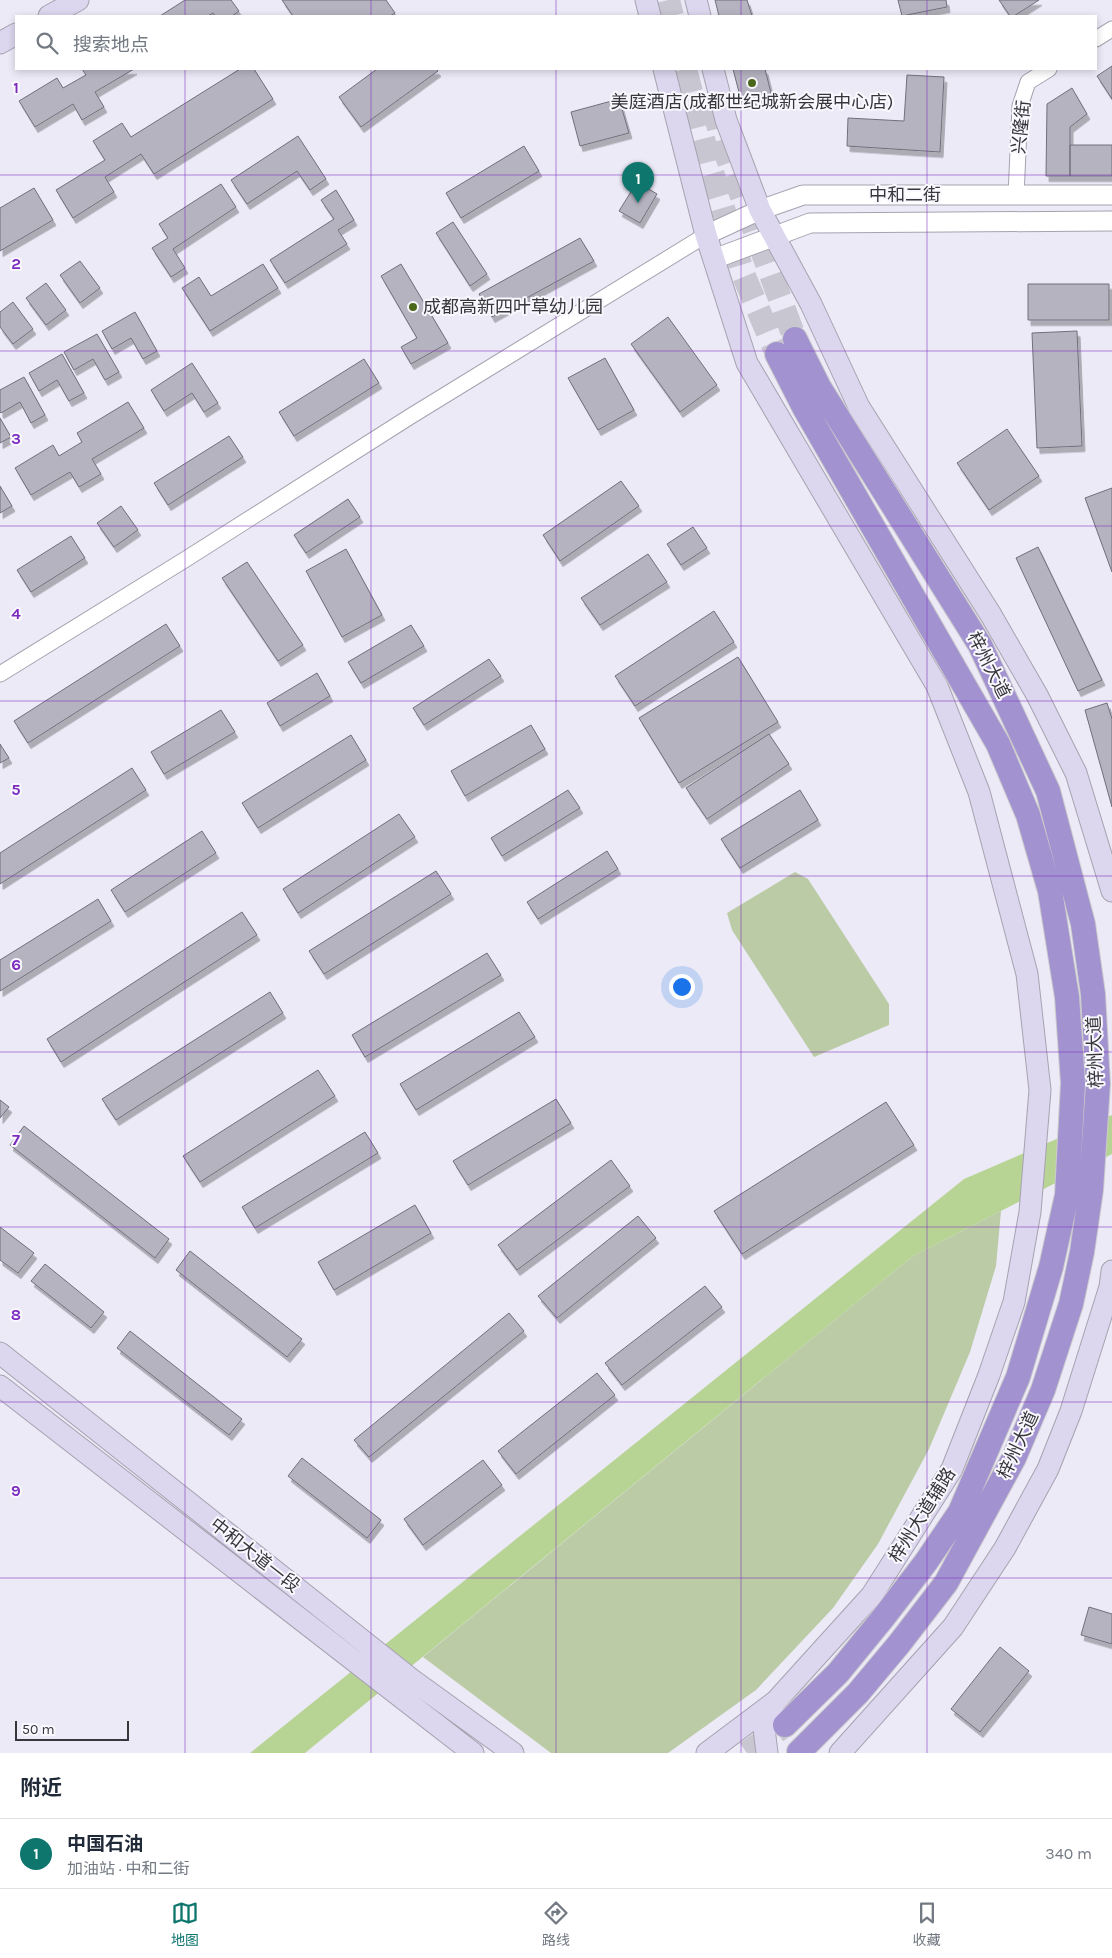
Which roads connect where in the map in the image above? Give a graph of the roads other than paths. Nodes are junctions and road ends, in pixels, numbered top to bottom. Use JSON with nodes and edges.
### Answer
{"nodes":[{"id":1,"x":78,"y":0,"type":"edge"},
{"id":2,"x":646,"y":0,"type":"edge"},
{"id":3,"x":696,"y":0,"type":"edge"},
{"id":4,"x":51,"y":15,"type":"edge"},
{"id":5,"x":650,"y":15,"type":"edge"},
{"id":6,"x":700,"y":15,"type":"edge"},
{"id":7,"x":1112,"y":28,"type":"edge"},
{"id":8,"x":15,"y":35,"type":"edge"},
{"id":9,"x":1097,"y":38,"type":"edge"},
{"id":10,"x":0,"y":43,"type":"edge"},
{"id":11,"x":664,"y":70,"type":"edge"},
{"id":12,"x":713,"y":70,"type":"edge"},
{"id":13,"x":1047,"y":70,"type":"edge"},
{"id":14,"x":1112,"y":195,"type":"edge"},
{"id":15,"x":1016,"y":196,"type":"junction"},
{"id":16,"x":760,"y":210,"type":"junction"},
{"id":17,"x":1112,"y":220,"type":"edge"},
{"id":18,"x":706,"y":235,"type":"junction"},
{"id":19,"x":774,"y":236,"type":"junction"},
{"id":20,"x":714,"y":259,"type":"junction"},
{"id":21,"x":795,"y":339,"type":"tunnel mouth"},
{"id":22,"x":777,"y":354,"type":"tunnel mouth"},
{"id":23,"x":0,"y":674,"type":"edge"},
{"id":24,"x":1112,"y":891,"type":"edge"},
{"id":25,"x":1111,"y":1282,"type":"edge"},
{"id":26,"x":0,"y":1353,"type":"edge"},
{"id":27,"x":0,"y":1386,"type":"edge"},
{"id":28,"x":404,"y":1686,"type":"junction"},
{"id":29,"x":776,"y":1701,"type":"junction"},
{"id":30,"x":785,"y":1725,"type":"tunnel mouth"},
{"id":31,"x":799,"y":1752,"type":"dead end"},
{"id":32,"x":473,"y":1753,"type":"edge"},
{"id":33,"x":513,"y":1753,"type":"edge"},
{"id":34,"x":707,"y":1753,"type":"edge"},
{"id":35,"x":767,"y":1753,"type":"edge"},
{"id":36,"x":840,"y":1753,"type":"edge"}],
"edges":[{"from":1,"to":4,"type":"main road"},
{"from":2,"to":5,"type":"main road"},
{"from":3,"to":6,"type":"main road"},
{"from":7,"to":9,"type":"street"},
{"from":8,"to":10,"type":"main road"},
{"from":11,"to":18,"type":"main road","name":"梓州大道辅路"},
{"from":12,"to":16,"type":"main road"},
{"from":13,"to":15,"type":"street","name":"兴隆街"},
{"from":14,"to":15,"type":"street","name":"中和二街"},
{"from":15,"to":16,"type":"street","name":"中和二街"},
{"from":16,"to":18,"type":"street","name":"中和二街"},
{"from":16,"to":19,"type":"main road"},
{"from":17,"to":19,"type":"street","name":"中和二街"},
{"from":18,"to":20,"type":"main road","name":"梓州大道辅路"},
{"from":18,"to":23,"type":"street"},
{"from":19,"to":20,"type":"street","name":"中和二街"},
{"from":19,"to":24,"type":"main road"},
{"from":20,"to":29,"type":"main road","name":"梓州大道辅路"},
{"from":21,"to":31,"type":"highway","name":"梓州大道"},
{"from":22,"to":30,"type":"highway","name":"梓州大道"},
{"from":25,"to":36,"type":"main road"},
{"from":26,"to":28,"type":"main road","name":"中和大道一段"},
{"from":27,"to":28,"type":"main road","name":"中和大道一段"},
{"from":28,"to":32,"type":"main road","name":"中和大道一段"},
{"from":28,"to":33,"type":"main road","name":"中和大道一段"},
{"from":29,"to":34,"type":"main road","name":"梓州大道辅路"},
{"from":29,"to":35,"type":"main road"}]}
